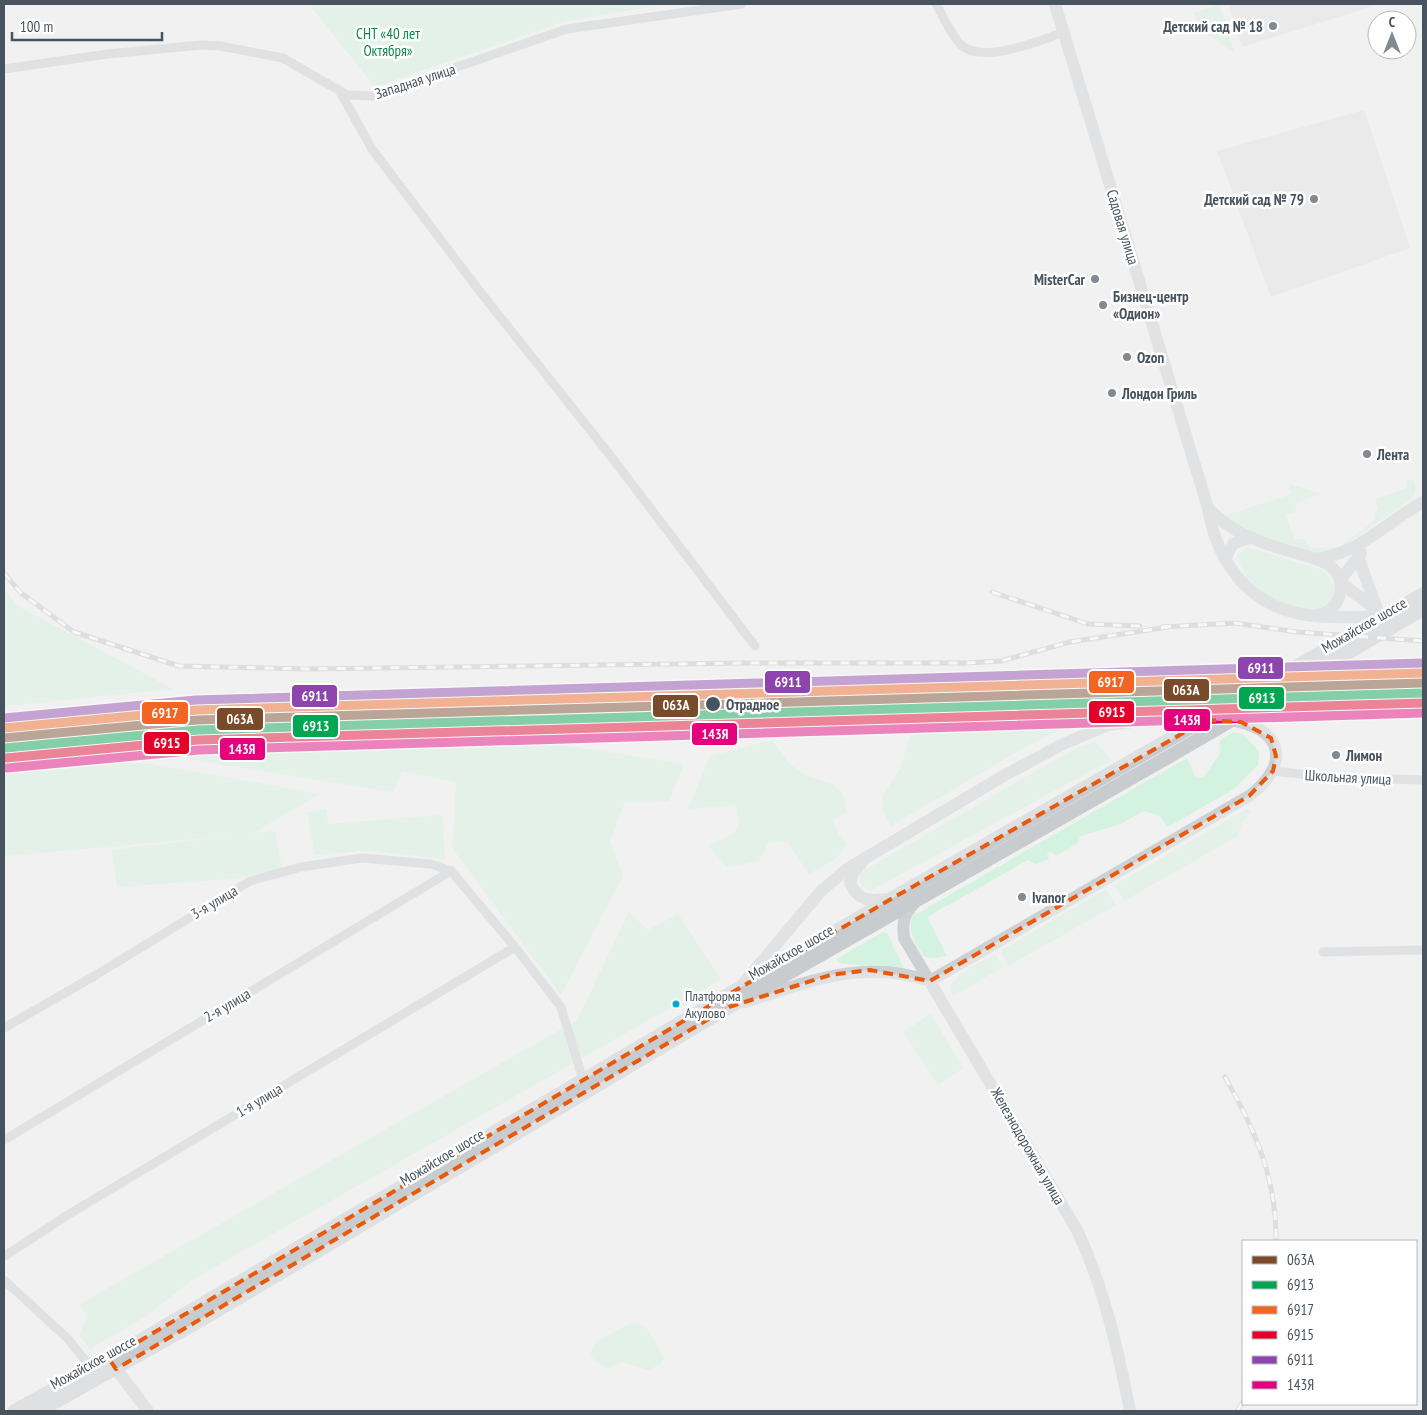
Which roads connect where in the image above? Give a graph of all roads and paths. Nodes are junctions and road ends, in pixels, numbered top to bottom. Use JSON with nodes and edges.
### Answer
{"nodes":[{"id":1,"x":742,"y":4,"type":"edge"},
{"id":2,"x":936,"y":4,"type":"edge"},
{"id":3,"x":1056,"y":4,"type":"edge"},
{"id":4,"x":1065,"y":32,"type":"junction"},
{"id":5,"x":4,"y":70,"type":"edge"},
{"id":6,"x":338,"y":90,"type":"junction"},
{"id":7,"x":1423,"y":502,"type":"edge"},
{"id":8,"x":1208,"y":508,"type":"junction"},
{"id":9,"x":1248,"y":538,"type":"junction"},
{"id":10,"x":1371,"y":538,"type":"junction"},
{"id":11,"x":1358,"y":557,"type":"junction"},
{"id":12,"x":1225,"y":559,"type":"junction"},
{"id":13,"x":1317,"y":559,"type":"junction"},
{"id":14,"x":1340,"y":581,"type":"junction"},
{"id":15,"x":1423,"y":594,"type":"edge"},
{"id":16,"x":1423,"y":609,"type":"edge"},
{"id":17,"x":1381,"y":614,"type":"junction"},
{"id":18,"x":1423,"y":614,"type":"edge"},
{"id":19,"x":1313,"y":616,"type":"junction"},
{"id":20,"x":755,"y":646,"type":"dead end"},
{"id":21,"x":1273,"y":771,"type":"junction"},
{"id":22,"x":1423,"y":780,"type":"edge"},
{"id":23,"x":870,"y":856,"type":"junction"},
{"id":24,"x":450,"y":870,"type":"junction"},
{"id":25,"x":918,"y":898,"type":"junction"},
{"id":26,"x":891,"y":899,"type":"junction"},
{"id":27,"x":515,"y":947,"type":"junction"},
{"id":28,"x":1423,"y":950,"type":"edge"},
{"id":29,"x":1323,"y":952,"type":"dead end"},
{"id":30,"x":930,"y":982,"type":"junction"},
{"id":31,"x":736,"y":990,"type":"junction"},
{"id":32,"x":729,"y":1007,"type":"junction"},
{"id":33,"x":4,"y":1028,"type":"edge"},
{"id":34,"x":584,"y":1080,"type":"junction"},
{"id":35,"x":4,"y":1140,"type":"edge"},
{"id":36,"x":4,"y":1256,"type":"edge"},
{"id":37,"x":4,"y":1280,"type":"edge"},
{"id":38,"x":112,"y":1364,"type":"junction"},
{"id":39,"x":87,"y":1371,"type":"junction"},
{"id":40,"x":44,"y":1408,"type":"edge"},
{"id":41,"x":16,"y":1411,"type":"edge"},
{"id":42,"x":148,"y":1411,"type":"edge"},
{"id":43,"x":1130,"y":1411,"type":"edge"}],
"edges":[{"from":1,"to":6,"type":"street","name":"Западная улица"},
{"from":2,"to":4,"type":"street"},
{"from":3,"to":4,"type":"street","name":"Садовая улица"},
{"from":4,"to":8,"type":"street","name":"Садовая улица"},
{"from":5,"to":6,"type":"street","name":"Западная улица"},
{"from":6,"to":20,"type":"street"},
{"from":7,"to":10,"type":"street"},
{"from":8,"to":9,"type":"street"},
{"from":8,"to":12,"type":"street","name":"Садовая улица"},
{"from":9,"to":12,"type":"street"},
{"from":9,"to":13,"type":"street"},
{"from":10,"to":11,"type":"street"},
{"from":10,"to":13,"type":"street"},
{"from":11,"to":14,"type":"street"},
{"from":11,"to":17,"type":"street"},
{"from":12,"to":19,"type":"street","name":"Садовая улица"},
{"from":13,"to":14,"type":"street"},
{"from":14,"to":17,"type":"street"},
{"from":14,"to":19,"type":"street"},
{"from":15,"to":26,"type":"main road","name":"Можайское шоссе"},
{"from":16,"to":25,"type":"main road","name":"Можайское шоссе"},
{"from":17,"to":18,"type":"street","name":"Садовая улица"},
{"from":17,"to":19,"type":"street","name":"Садовая улица"},
{"from":21,"to":22,"type":"street","name":"Школьная улица"},
{"from":21,"to":23,"type":"street"},
{"from":21,"to":30,"type":"street"},
{"from":23,"to":26,"type":"street"},
{"from":23,"to":31,"type":"street"},
{"from":24,"to":27,"type":"street"},
{"from":24,"to":33,"type":"street","name":"3-я улица"},
{"from":24,"to":35,"type":"street","name":"2-я улица"},
{"from":25,"to":30,"type":"street","name":"Железнодорожная улица"},
{"from":25,"to":32,"type":"main road","name":"Можайское шоссе"},
{"from":26,"to":31,"type":"main road","name":"Можайское шоссе"},
{"from":27,"to":34,"type":"street"},
{"from":27,"to":36,"type":"street","name":"1-я улица"},
{"from":28,"to":29,"type":"street"},
{"from":30,"to":32,"type":"street"},
{"from":30,"to":43,"type":"street","name":"Железнодорожная улица"},
{"from":31,"to":34,"type":"main road","name":"Можайское шоссе"},
{"from":32,"to":38,"type":"main road","name":"Можайское шоссе"},
{"from":34,"to":38,"type":"main road","name":"Можайское шоссе"},
{"from":37,"to":39,"type":"street"},
{"from":38,"to":39,"type":"main road","name":"Можайское шоссе"},
{"from":38,"to":40,"type":"main road","name":"Можайское шоссе"},
{"from":38,"to":42,"type":"street"},
{"from":39,"to":41,"type":"main road","name":"Можайское шоссе"}]}
